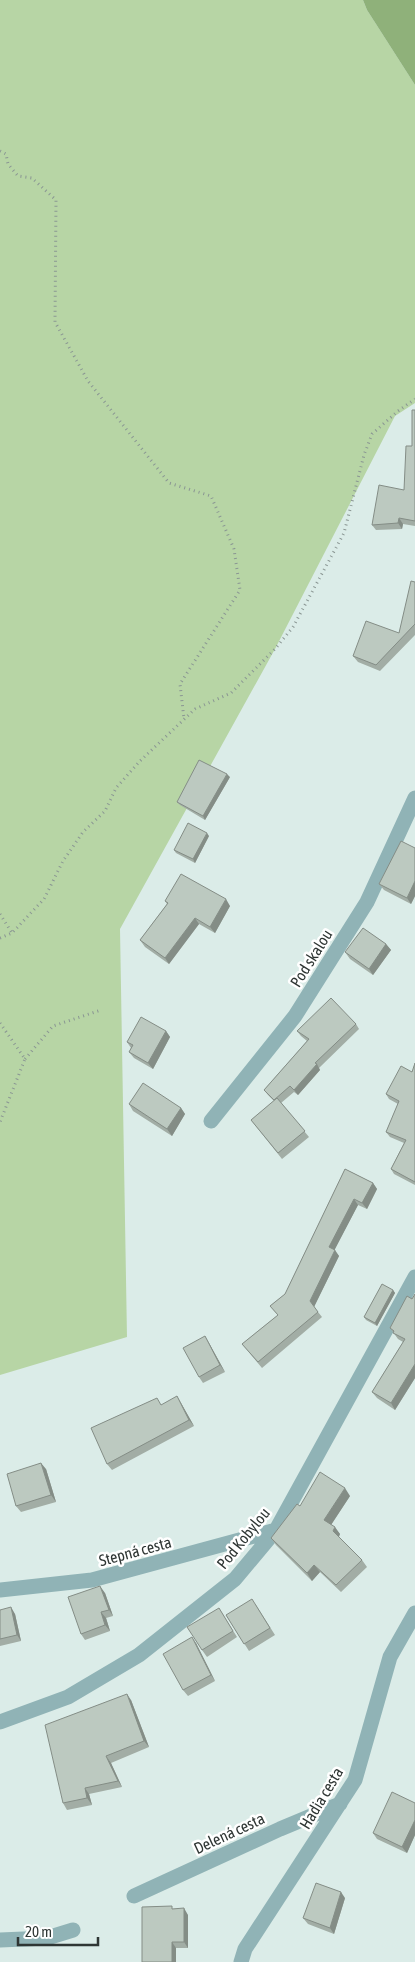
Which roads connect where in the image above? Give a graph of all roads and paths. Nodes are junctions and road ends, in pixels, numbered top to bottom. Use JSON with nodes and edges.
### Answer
{"nodes":[{"id":1,"x":0,"y":152,"type":"edge"},
{"id":2,"x":415,"y":399,"type":"edge"},
{"id":3,"x":184,"y":720,"type":"junction"},
{"id":4,"x":415,"y":798,"type":"edge"},
{"id":5,"x":0,"y":914,"type":"edge"},
{"id":6,"x":12,"y":933,"type":"junction"},
{"id":7,"x":0,"y":938,"type":"edge"},
{"id":8,"x":101,"y":1010,"type":"dead end"},
{"id":9,"x":0,"y":1022,"type":"edge"},
{"id":10,"x":25,"y":1059,"type":"junction"},
{"id":11,"x":211,"y":1121,"type":"dead end"},
{"id":12,"x":0,"y":1122,"type":"edge"},
{"id":13,"x":415,"y":1277,"type":"edge"},
{"id":14,"x":276,"y":1530,"type":"junction"},
{"id":15,"x":0,"y":1590,"type":"edge"},
{"id":16,"x":415,"y":1613,"type":"edge"},
{"id":17,"x":0,"y":1722,"type":"edge"},
{"id":18,"x":340,"y":1804,"type":"junction"},
{"id":19,"x":134,"y":1896,"type":"dead end"},
{"id":20,"x":73,"y":1930,"type":"dead end"},
{"id":21,"x":0,"y":1940,"type":"edge"},
{"id":22,"x":241,"y":1962,"type":"edge"}],
"edges":[{"from":1,"to":3,"type":"path"},
{"from":2,"to":3,"type":"path"},
{"from":3,"to":6,"type":"path"},
{"from":4,"to":11,"type":"street","name":"Pod skalou"},
{"from":5,"to":6,"type":"path"},
{"from":6,"to":7,"type":"path"},
{"from":8,"to":10,"type":"path"},
{"from":9,"to":10,"type":"path"},
{"from":10,"to":12,"type":"path"},
{"from":13,"to":14,"type":"street","name":"Pod Kobylou"},
{"from":14,"to":15,"type":"street","name":"Stepná cesta"},
{"from":14,"to":17,"type":"street","name":"Pod Kobylou"},
{"from":16,"to":18,"type":"street","name":"Hadia cesta"},
{"from":18,"to":19,"type":"street","name":"Delená cesta"},
{"from":18,"to":22,"type":"street","name":"Hadia cesta"},
{"from":20,"to":21,"type":"street"}]}
